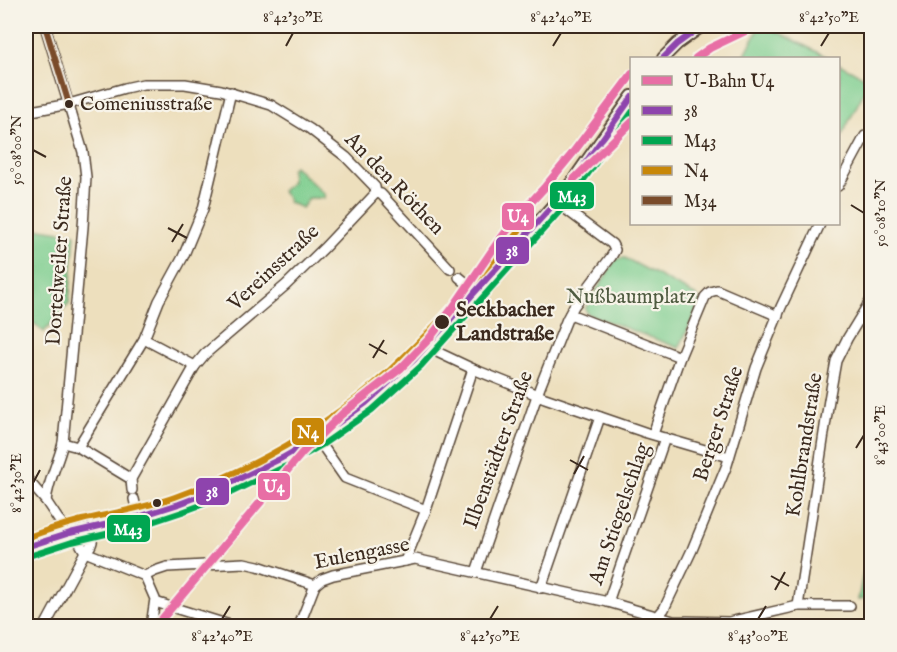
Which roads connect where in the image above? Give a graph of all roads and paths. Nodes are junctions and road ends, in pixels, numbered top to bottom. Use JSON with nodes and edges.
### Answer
{"nodes":[{"id":1,"x":45,"y":26,"type":"edge"},
{"id":2,"x":702,"y":26,"type":"edge"},
{"id":3,"x":664,"y":57,"type":"edge"},
{"id":4,"x":231,"y":92,"type":"junction"},
{"id":5,"x":630,"y":99,"type":"edge"},
{"id":6,"x":69,"y":104,"type":"junction"},
{"id":7,"x":26,"y":112,"type":"edge"},
{"id":8,"x":865,"y":136,"type":"dead end"},
{"id":9,"x":840,"y":182,"type":"edge"},
{"id":10,"x":375,"y":193,"type":"junction"},
{"id":11,"x":556,"y":202,"type":"junction"},
{"id":12,"x":820,"y":225,"type":"edge"},
{"id":13,"x":450,"y":269,"type":"dead end"},
{"id":14,"x":459,"y":277,"type":"dead end"},
{"id":15,"x":476,"y":291,"type":"junction"},
{"id":16,"x":872,"y":298,"type":"edge"},
{"id":17,"x":570,"y":314,"type":"junction"},
{"id":18,"x":778,"y":316,"type":"junction"},
{"id":19,"x":144,"y":339,"type":"junction"},
{"id":20,"x":428,"y":346,"type":"junction"},
{"id":21,"x":680,"y":357,"type":"junction"},
{"id":22,"x":195,"y":366,"type":"junction"},
{"id":23,"x":473,"y":369,"type":"junction"},
{"id":24,"x":537,"y":395,"type":"junction"},
{"id":25,"x":600,"y":417,"type":"junction"},
{"id":26,"x":653,"y":434,"type":"junction"},
{"id":27,"x":316,"y":438,"type":"junction"},
{"id":28,"x":665,"y":438,"type":"junction"},
{"id":29,"x":63,"y":443,"type":"junction"},
{"id":30,"x":78,"y":447,"type":"junction"},
{"id":31,"x":729,"y":457,"type":"junction"},
{"id":32,"x":26,"y":478,"type":"edge"},
{"id":33,"x":131,"y":479,"type":"junction"},
{"id":34,"x":46,"y":501,"type":"junction"},
{"id":35,"x":426,"y":510,"type":"junction"},
{"id":36,"x":138,"y":517,"type":"junction"},
{"id":37,"x":92,"y":528,"type":"junction"},
{"id":38,"x":70,"y":533,"type":"junction"},
{"id":39,"x":26,"y":547,"type":"edge"},
{"id":40,"x":85,"y":552,"type":"junction"},
{"id":41,"x":405,"y":561,"type":"junction"},
{"id":42,"x":476,"y":573,"type":"junction"},
{"id":43,"x":145,"y":576,"type":"junction"},
{"id":44,"x":315,"y":585,"type":"junction"},
{"id":45,"x":541,"y":588,"type":"junction"},
{"id":46,"x":155,"y":602,"type":"junction"},
{"id":47,"x":608,"y":602,"type":"junction"},
{"id":48,"x":798,"y":606,"type":"junction"},
{"id":49,"x":850,"y":606,"type":"dead end"},
{"id":50,"x":658,"y":616,"type":"junction"},
{"id":51,"x":728,"y":624,"type":"edge"},
{"id":52,"x":45,"y":627,"type":"edge"},
{"id":53,"x":151,"y":627,"type":"edge"},
{"id":54,"x":233,"y":627,"type":"edge"},
{"id":55,"x":299,"y":627,"type":"edge"},
{"id":56,"x":641,"y":627,"type":"edge"}],
"edges":[{"from":1,"to":6,"type":"street","name":"Dortelweiler Straße"},
{"from":2,"to":3,"type":"main road"},
{"from":4,"to":6,"type":"street","name":"An den Röthen"},
{"from":4,"to":10,"type":"street","name":"An den Röthen"},
{"from":4,"to":19,"type":"street"},
{"from":5,"to":11,"type":"main road"},
{"from":6,"to":7,"type":"street"},
{"from":6,"to":29,"type":"street","name":"Dortelweiler Straße"},
{"from":8,"to":9,"type":"street"},
{"from":10,"to":13,"type":"street","name":"An den Röthen"},
{"from":10,"to":22,"type":"street","name":"Vereinsstraße"},
{"from":11,"to":15,"type":"main road"},
{"from":11,"to":17,"type":"street","name":"Ilbenstädter Straße"},
{"from":12,"to":18,"type":"street","name":"Berger Straße"},
{"from":14,"to":15,"type":"street"},
{"from":15,"to":20,"type":"main road"},
{"from":16,"to":48,"type":"street","name":"Kohlbrandstraße"},
{"from":17,"to":21,"type":"street"},
{"from":17,"to":24,"type":"street","name":"Ilbenstädter Straße"},
{"from":18,"to":21,"type":"street"},
{"from":18,"to":31,"type":"street","name":"Berger Straße"},
{"from":19,"to":22,"type":"street"},
{"from":19,"to":30,"type":"street"},
{"from":20,"to":23,"type":"street"},
{"from":20,"to":27,"type":"main road"},
{"from":21,"to":26,"type":"street"},
{"from":22,"to":33,"type":"street","name":"Vereinsstraße"},
{"from":23,"to":24,"type":"street"},
{"from":23,"to":35,"type":"street"},
{"from":24,"to":25,"type":"street"},
{"from":24,"to":42,"type":"street","name":"Ilbenstädter Straße"},
{"from":25,"to":26,"type":"street"},
{"from":25,"to":45,"type":"street"},
{"from":26,"to":28,"type":"street"},
{"from":27,"to":35,"type":"street"},
{"from":27,"to":36,"type":"main road"},
{"from":28,"to":31,"type":"street"},
{"from":28,"to":47,"type":"street","name":"Am Stiegelschlag"},
{"from":29,"to":30,"type":"street"},
{"from":29,"to":34,"type":"street","name":"Dortelweiler Straße"},
{"from":30,"to":33,"type":"street"},
{"from":31,"to":50,"type":"street","name":"Berger Straße"},
{"from":32,"to":34,"type":"street"},
{"from":33,"to":36,"type":"street"},
{"from":34,"to":38,"type":"street"},
{"from":35,"to":41,"type":"street"},
{"from":36,"to":37,"type":"main road"},
{"from":37,"to":38,"type":"main road"},
{"from":37,"to":40,"type":"street"},
{"from":38,"to":39,"type":"main road"},
{"from":38,"to":40,"type":"street"},
{"from":40,"to":43,"type":"street"},
{"from":40,"to":52,"type":"street"},
{"from":41,"to":42,"type":"street","name":"Eulengasse"},
{"from":41,"to":44,"type":"street","name":"Eulengasse"},
{"from":42,"to":45,"type":"street","name":"Eulengasse"},
{"from":43,"to":44,"type":"street","name":"Eulengasse"},
{"from":43,"to":46,"type":"street"},
{"from":44,"to":55,"type":"street"},
{"from":45,"to":47,"type":"street","name":"Eulengasse"},
{"from":46,"to":53,"type":"street"},
{"from":46,"to":54,"type":"street"},
{"from":47,"to":50,"type":"street","name":"Eulengasse"},
{"from":48,"to":49,"type":"street","name":"Eulengasse"},
{"from":48,"to":51,"type":"street","name":"Eulengasse"},
{"from":50,"to":51,"type":"street","name":"Eulengasse"},
{"from":50,"to":56,"type":"street","name":"Berger Straße"}]}
